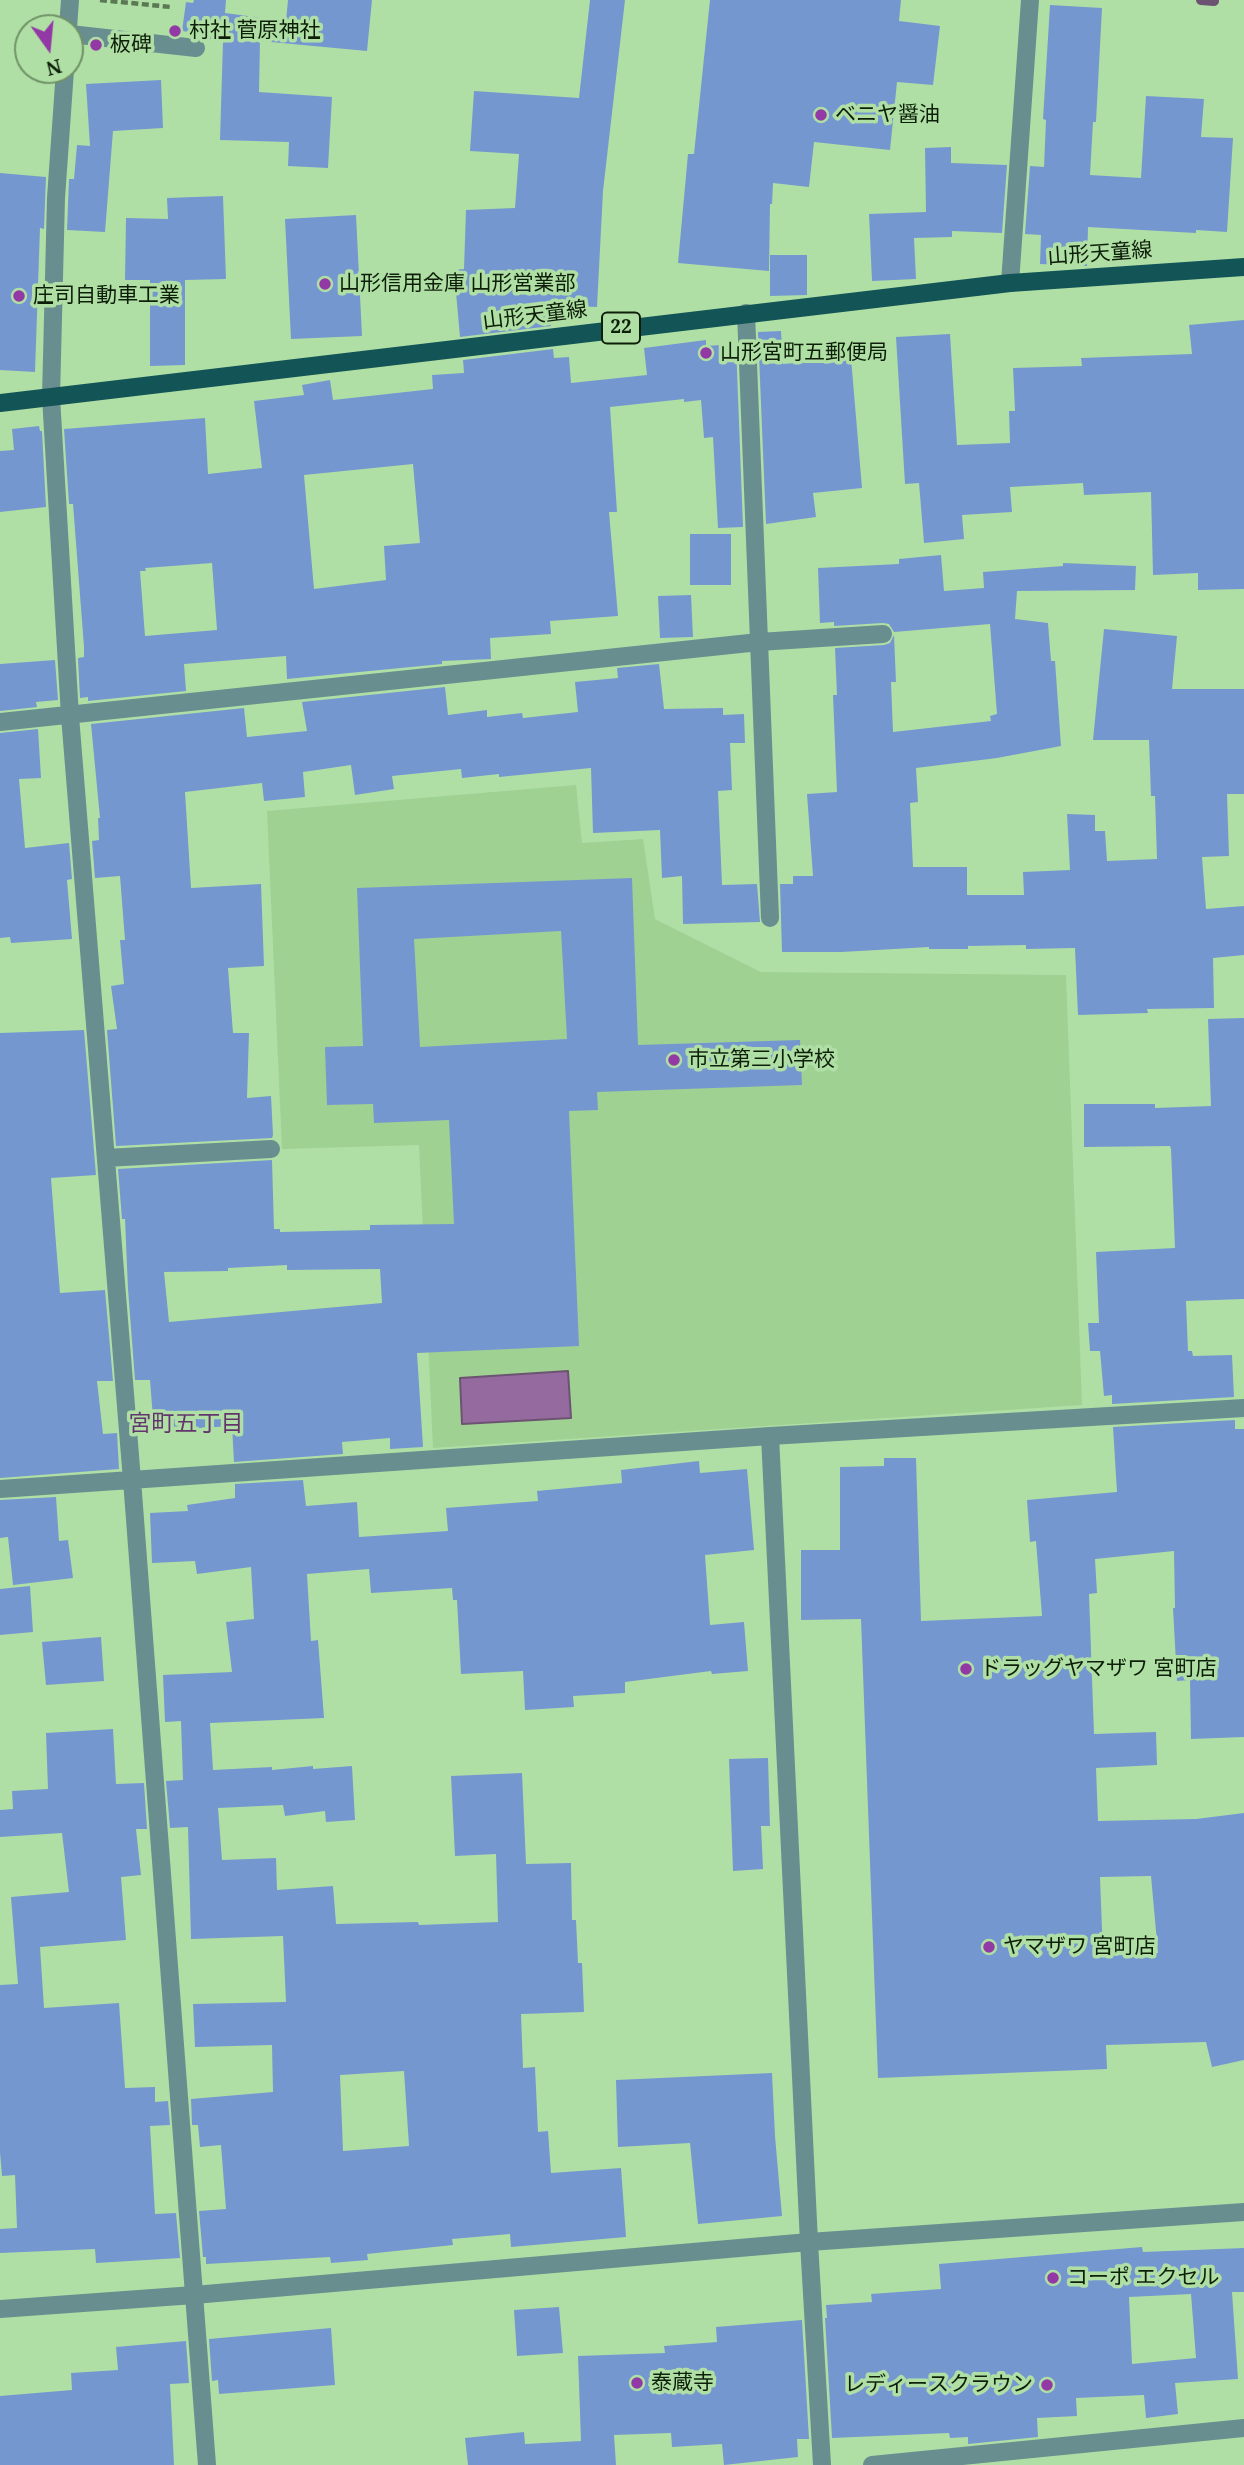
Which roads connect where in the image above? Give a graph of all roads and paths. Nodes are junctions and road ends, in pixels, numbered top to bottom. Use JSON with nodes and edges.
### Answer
{"nodes":[{"id":1,"x":100,"y":0,"type":"edge"},
{"id":2,"x":109,"y":0,"type":"edge"},
{"id":3,"x":1030,"y":0,"type":"edge"},
{"id":4,"x":171,"y":7,"type":"dead end"},
{"id":5,"x":84,"y":36,"type":"edge"},
{"id":6,"x":197,"y":48,"type":"dead end"},
{"id":7,"x":64,"y":84,"type":"edge"},
{"id":8,"x":1244,"y":267,"type":"edge"},
{"id":9,"x":1010,"y":283,"type":"junction"},
{"id":10,"x":746,"y":313,"type":"junction"},
{"id":11,"x":51,"y":397,"type":"junction"},
{"id":12,"x":0,"y":403,"type":"edge"},
{"id":13,"x":883,"y":634,"type":"dead end"},
{"id":14,"x":759,"y":642,"type":"junction"},
{"id":15,"x":70,"y":716,"type":"junction"},
{"id":16,"x":0,"y":722,"type":"edge"},
{"id":17,"x":771,"y":918,"type":"dead end"},
{"id":18,"x":271,"y":1149,"type":"dead end"},
{"id":19,"x":106,"y":1158,"type":"junction"},
{"id":20,"x":1244,"y":1408,"type":"edge"},
{"id":21,"x":769,"y":1436,"type":"junction"},
{"id":22,"x":132,"y":1480,"type":"junction"},
{"id":23,"x":0,"y":1489,"type":"edge"},
{"id":24,"x":1244,"y":2212,"type":"edge"},
{"id":25,"x":808,"y":2242,"type":"junction"},
{"id":26,"x":194,"y":2295,"type":"junction"},
{"id":27,"x":0,"y":2309,"type":"edge"},
{"id":28,"x":1244,"y":2428,"type":"edge"},
{"id":29,"x":207,"y":2465,"type":"edge"},
{"id":30,"x":822,"y":2465,"type":"edge"},
{"id":31,"x":872,"y":2465,"type":"edge"}],
"edges":[{"from":1,"to":2,"type":"path"},
{"from":2,"to":4,"type":"path"},
{"from":3,"to":9,"type":"street"},
{"from":5,"to":6,"type":"street"},
{"from":7,"to":11,"type":"street"},
{"from":8,"to":9,"type":"main road","name":"山形天童線","number":"22"},
{"from":9,"to":10,"type":"main road","name":"山形天童線","number":"22"},
{"from":10,"to":11,"type":"main road","name":"山形天童線","number":"22"},
{"from":10,"to":14,"type":"street"},
{"from":11,"to":12,"type":"main road","name":"山形天童線","number":"22"},
{"from":11,"to":15,"type":"street"},
{"from":13,"to":14,"type":"street"},
{"from":14,"to":15,"type":"street"},
{"from":14,"to":17,"type":"street"},
{"from":15,"to":16,"type":"street"},
{"from":15,"to":19,"type":"street"},
{"from":18,"to":19,"type":"street"},
{"from":19,"to":22,"type":"street"},
{"from":20,"to":21,"type":"street"},
{"from":21,"to":22,"type":"street"},
{"from":21,"to":25,"type":"street"},
{"from":22,"to":23,"type":"street"},
{"from":22,"to":26,"type":"street"},
{"from":24,"to":25,"type":"street"},
{"from":25,"to":26,"type":"street"},
{"from":25,"to":30,"type":"street"},
{"from":26,"to":27,"type":"street"},
{"from":26,"to":29,"type":"street"},
{"from":28,"to":31,"type":"street"}]}
